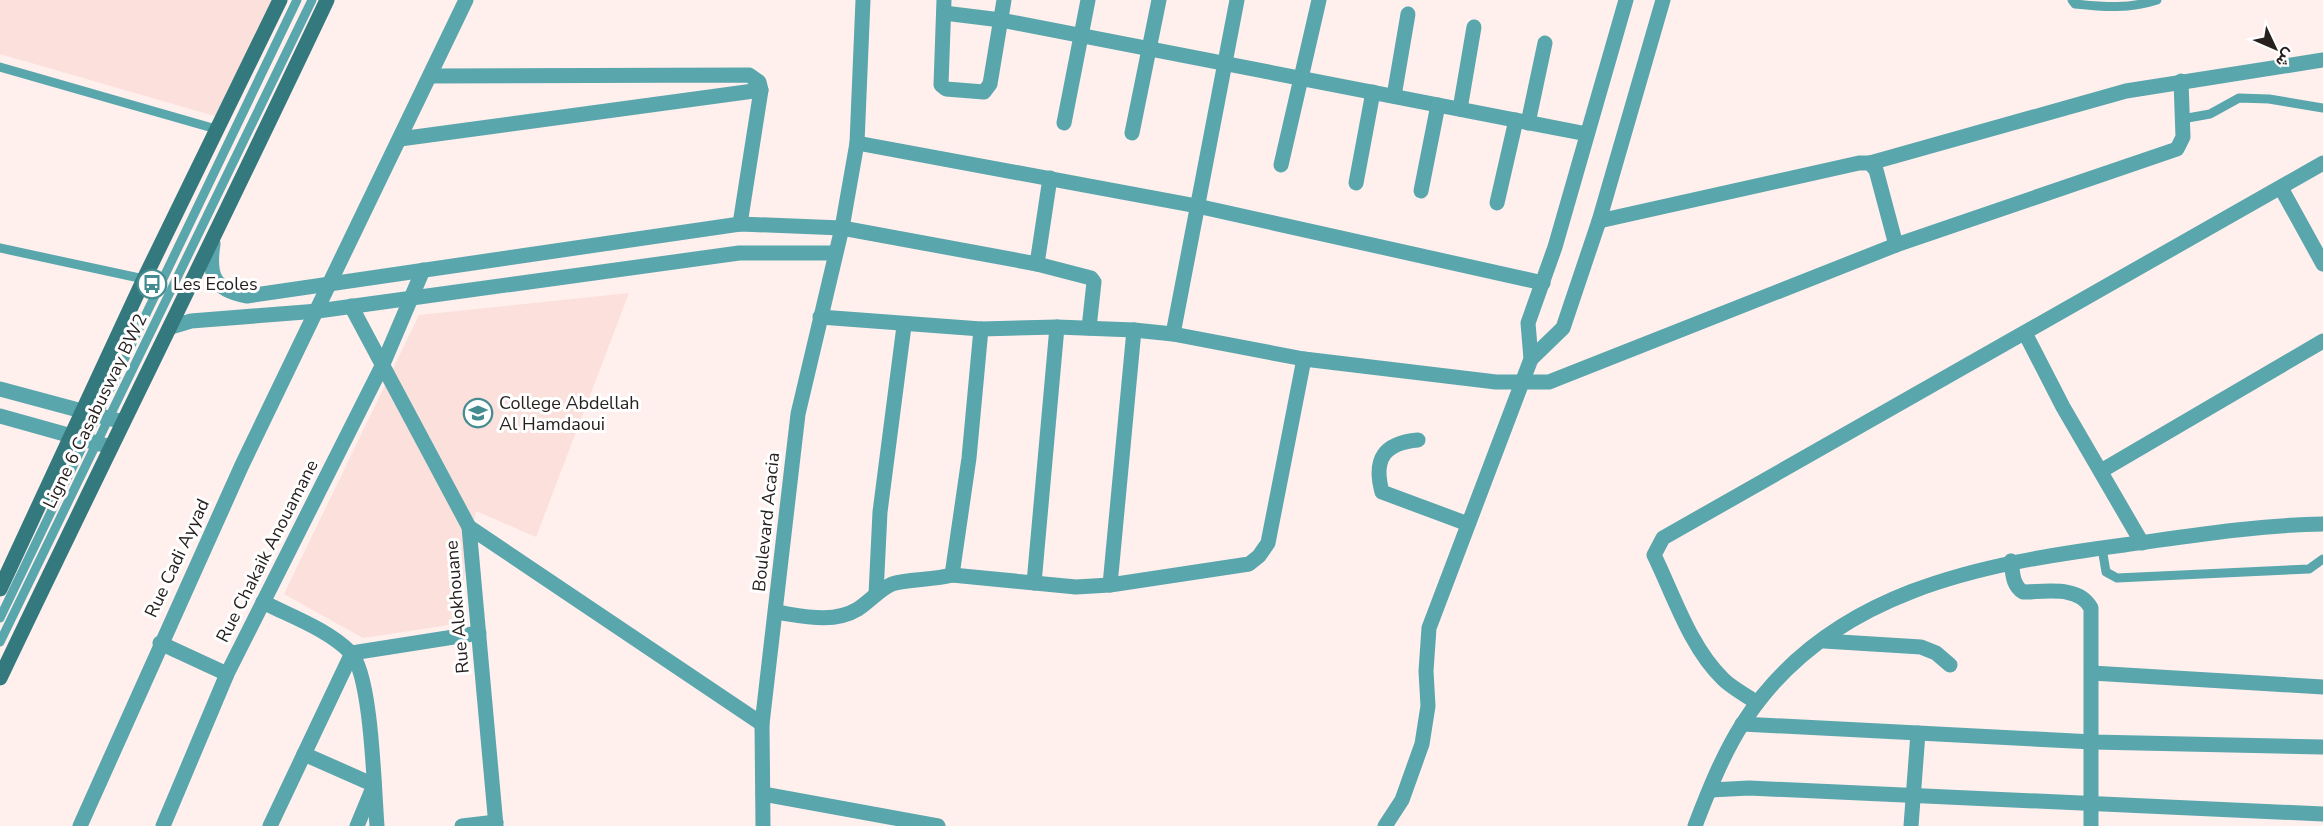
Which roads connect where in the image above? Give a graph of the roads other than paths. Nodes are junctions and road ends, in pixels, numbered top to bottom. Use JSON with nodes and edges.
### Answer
{"nodes":[{"id":1,"x":280,"y":0,"type":"edge"},
{"id":2,"x":297,"y":0,"type":"edge"},
{"id":3,"x":312,"y":0,"type":"edge"},
{"id":4,"x":327,"y":0,"type":"edge"},
{"id":5,"x":466,"y":0,"type":"edge"},
{"id":6,"x":863,"y":0,"type":"edge"},
{"id":7,"x":1004,"y":0,"type":"edge"},
{"id":8,"x":1088,"y":0,"type":"edge"},
{"id":9,"x":1159,"y":0,"type":"edge"},
{"id":10,"x":1237,"y":0,"type":"edge"},
{"id":11,"x":1319,"y":0,"type":"edge"},
{"id":12,"x":1626,"y":0,"type":"edge"},
{"id":13,"x":1663,"y":0,"type":"edge"},
{"id":14,"x":2072,"y":0,"type":"edge"},
{"id":15,"x":2157,"y":0,"type":"edge"},
{"id":16,"x":944,"y":7,"type":"edge"},
{"id":17,"x":1408,"y":14,"type":"dead end"},
{"id":18,"x":1001,"y":20,"type":"junction"},
{"id":19,"x":1474,"y":27,"type":"dead end"},
{"id":20,"x":1081,"y":36,"type":"junction"},
{"id":21,"x":1545,"y":43,"type":"dead end"},
{"id":22,"x":1149,"y":48,"type":"junction"},
{"id":23,"x":2323,"y":60,"type":"edge"},
{"id":24,"x":1225,"y":63,"type":"junction"},
{"id":25,"x":0,"y":67,"type":"edge"},
{"id":26,"x":431,"y":76,"type":"junction"},
{"id":27,"x":1301,"y":78,"type":"junction"},
{"id":28,"x":2181,"y":81,"type":"junction"},
{"id":29,"x":761,"y":90,"type":"junction"},
{"id":30,"x":1372,"y":92,"type":"junction"},
{"id":31,"x":1394,"y":96,"type":"junction"},
{"id":32,"x":1437,"y":105,"type":"junction"},
{"id":33,"x":2323,"y":108,"type":"edge"},
{"id":34,"x":1460,"y":109,"type":"junction"},
{"id":35,"x":2182,"y":119,"type":"junction"},
{"id":36,"x":1522,"y":122,"type":"junction"},
{"id":37,"x":1064,"y":123,"type":"dead end"},
{"id":38,"x":216,"y":129,"type":"junction"},
{"id":39,"x":1132,"y":133,"type":"dead end"},
{"id":40,"x":1587,"y":134,"type":"junction"},
{"id":41,"x":400,"y":139,"type":"junction"},
{"id":42,"x":857,"y":142,"type":"junction"},
{"id":43,"x":1870,"y":163,"type":"junction"},
{"id":44,"x":2323,"y":163,"type":"edge"},
{"id":45,"x":1281,"y":165,"type":"dead end"},
{"id":46,"x":1050,"y":178,"type":"junction"},
{"id":47,"x":1356,"y":183,"type":"dead end"},
{"id":48,"x":2281,"y":188,"type":"junction"},
{"id":49,"x":1421,"y":191,"type":"dead end"},
{"id":50,"x":1497,"y":203,"type":"dead end"},
{"id":51,"x":1197,"y":206,"type":"junction"},
{"id":52,"x":1599,"y":221,"type":"junction"},
{"id":53,"x":740,"y":224,"type":"junction"},
{"id":54,"x":843,"y":228,"type":"junction"},
{"id":55,"x":213,"y":244,"type":"junction"},
{"id":56,"x":1896,"y":245,"type":"junction"},
{"id":57,"x":0,"y":248,"type":"edge"},
{"id":58,"x":835,"y":253,"type":"junction"},
{"id":59,"x":1037,"y":264,"type":"junction"},
{"id":60,"x":2323,"y":264,"type":"edge"},
{"id":61,"x":423,"y":270,"type":"junction"},
{"id":62,"x":144,"y":279,"type":"junction"},
{"id":63,"x":1542,"y":283,"type":"junction"},
{"id":64,"x":329,"y":285,"type":"junction"},
{"id":65,"x":411,"y":297,"type":"junction"},
{"id":66,"x":351,"y":306,"type":"junction"},
{"id":67,"x":318,"y":311,"type":"junction"},
{"id":68,"x":820,"y":317,"type":"junction"},
{"id":69,"x":904,"y":326,"type":"junction"},
{"id":70,"x":171,"y":327,"type":"junction"},
{"id":71,"x":1057,"y":327,"type":"junction"},
{"id":72,"x":1089,"y":328,"type":"junction"},
{"id":73,"x":981,"y":329,"type":"junction"},
{"id":74,"x":1134,"y":330,"type":"junction"},
{"id":75,"x":2025,"y":333,"type":"junction"},
{"id":76,"x":1173,"y":334,"type":"junction"},
{"id":77,"x":2323,"y":340,"type":"edge"},
{"id":78,"x":1304,"y":359,"type":"junction"},
{"id":79,"x":1531,"y":359,"type":"junction"},
{"id":80,"x":383,"y":364,"type":"junction"},
{"id":81,"x":1522,"y":383,"type":"junction"},
{"id":82,"x":0,"y":389,"type":"edge"},
{"id":83,"x":0,"y":416,"type":"edge"},
{"id":84,"x":104,"y":416,"type":"junction"},
{"id":85,"x":92,"y":440,"type":"junction"},
{"id":86,"x":1418,"y":440,"type":"dead end"},
{"id":87,"x":2101,"y":471,"type":"junction"},
{"id":88,"x":1467,"y":524,"type":"junction"},
{"id":89,"x":469,"y":527,"type":"junction"},
{"id":90,"x":2323,"y":528,"type":"edge"},
{"id":91,"x":2142,"y":543,"type":"junction"},
{"id":92,"x":2102,"y":548,"type":"junction"},
{"id":93,"x":2323,"y":559,"type":"edge"},
{"id":94,"x":2011,"y":561,"type":"junction"},
{"id":95,"x":952,"y":574,"type":"junction"},
{"id":96,"x":1034,"y":583,"type":"junction"},
{"id":97,"x":1110,"y":585,"type":"junction"},
{"id":98,"x":0,"y":589,"type":"edge"},
{"id":99,"x":876,"y":594,"type":"junction"},
{"id":100,"x":263,"y":602,"type":"junction"},
{"id":101,"x":776,"y":612,"type":"junction"},
{"id":102,"x":0,"y":618,"type":"edge"},
{"id":103,"x":479,"y":633,"type":"junction"},
{"id":104,"x":1824,"y":641,"type":"junction"},
{"id":105,"x":0,"y":642,"type":"edge"},
{"id":106,"x":160,"y":644,"type":"junction"},
{"id":107,"x":351,"y":653,"type":"junction"},
{"id":108,"x":1950,"y":665,"type":"dead end"},
{"id":109,"x":2092,"y":673,"type":"junction"},
{"id":110,"x":227,"y":674,"type":"junction"},
{"id":111,"x":0,"y":678,"type":"edge"},
{"id":112,"x":2323,"y":687,"type":"edge"},
{"id":113,"x":1758,"y":703,"type":"junction"},
{"id":114,"x":762,"y":724,"type":"junction"},
{"id":115,"x":1742,"y":724,"type":"junction"},
{"id":116,"x":1918,"y":733,"type":"junction"},
{"id":117,"x":2093,"y":742,"type":"junction"},
{"id":118,"x":2323,"y":747,"type":"edge"},
{"id":119,"x":304,"y":754,"type":"junction"},
{"id":120,"x":374,"y":785,"type":"junction"},
{"id":121,"x":1711,"y":790,"type":"junction"},
{"id":122,"x":763,"y":794,"type":"junction"},
{"id":123,"x":1912,"y":796,"type":"junction"},
{"id":124,"x":2092,"y":805,"type":"junction"},
{"id":125,"x":2323,"y":814,"type":"edge"},
{"id":126,"x":496,"y":824,"type":"edge"},
{"id":127,"x":80,"y":826,"type":"edge"},
{"id":128,"x":163,"y":826,"type":"edge"},
{"id":129,"x":270,"y":826,"type":"edge"},
{"id":130,"x":357,"y":826,"type":"edge"},
{"id":131,"x":377,"y":826,"type":"edge"},
{"id":132,"x":462,"y":826,"type":"edge"},
{"id":133,"x":763,"y":826,"type":"edge"},
{"id":134,"x":938,"y":826,"type":"edge"},
{"id":135,"x":1385,"y":826,"type":"edge"},
{"id":136,"x":1695,"y":826,"type":"edge"},
{"id":137,"x":1911,"y":826,"type":"edge"},
{"id":138,"x":2091,"y":826,"type":"edge"}],
"edges":[{"from":1,"to":38,"type":"main road"},
{"from":2,"to":84,"type":"lane","name":"Ligne 6 Casabusway BW2"},
{"from":3,"to":84,"type":"lane","name":"Ligne 6 Casabusway BW2"},
{"from":4,"to":55,"type":"main road"},
{"from":5,"to":26,"type":"street","name":"Rue Cadi Ayyad"},
{"from":6,"to":42,"type":"street","name":"Boulevard Acacia"},
{"from":7,"to":18,"type":"street"},
{"from":8,"to":20,"type":"street"},
{"from":9,"to":22,"type":"street"},
{"from":10,"to":24,"type":"street"},
{"from":11,"to":27,"type":"street"},
{"from":12,"to":40,"type":"street"},
{"from":13,"to":52,"type":"street"},
{"from":14,"to":15,"type":"lane"},
{"from":16,"to":18,"type":"street"},
{"from":16,"to":18,"type":"street"},
{"from":17,"to":31,"type":"street"},
{"from":18,"to":20,"type":"street"},
{"from":19,"to":34,"type":"street"},
{"from":20,"to":22,"type":"street"},
{"from":20,"to":37,"type":"street"},
{"from":21,"to":36,"type":"street"},
{"from":22,"to":24,"type":"street"},
{"from":22,"to":39,"type":"street"},
{"from":23,"to":28,"type":"street"},
{"from":24,"to":27,"type":"street"},
{"from":24,"to":51,"type":"street"},
{"from":25,"to":38,"type":"lane"},
{"from":26,"to":29,"type":"street"},
{"from":26,"to":41,"type":"street","name":"Rue Cadi Ayyad"},
{"from":27,"to":30,"type":"street"},
{"from":27,"to":45,"type":"street"},
{"from":28,"to":35,"type":"street"},
{"from":28,"to":43,"type":"street"},
{"from":29,"to":41,"type":"street"},
{"from":29,"to":53,"type":"street"},
{"from":30,"to":31,"type":"street"},
{"from":30,"to":47,"type":"street"},
{"from":31,"to":32,"type":"street"},
{"from":32,"to":34,"type":"street"},
{"from":32,"to":49,"type":"street"},
{"from":33,"to":35,"type":"lane"},
{"from":34,"to":36,"type":"street"},
{"from":35,"to":56,"type":"street"},
{"from":36,"to":40,"type":"street"},
{"from":36,"to":50,"type":"street"},
{"from":38,"to":62,"type":"main road"},
{"from":40,"to":63,"type":"street"},
{"from":41,"to":64,"type":"street","name":"Rue Cadi Ayyad"},
{"from":42,"to":46,"type":"street"},
{"from":42,"to":54,"type":"street","name":"Boulevard Acacia"},
{"from":43,"to":52,"type":"street"},
{"from":43,"to":56,"type":"street"},
{"from":44,"to":48,"type":"street"},
{"from":46,"to":51,"type":"street"},
{"from":46,"to":59,"type":"street"},
{"from":48,"to":60,"type":"street"},
{"from":48,"to":75,"type":"street"},
{"from":51,"to":63,"type":"street"},
{"from":51,"to":76,"type":"street"},
{"from":52,"to":79,"type":"street"},
{"from":53,"to":54,"type":"street"},
{"from":53,"to":61,"type":"street"},
{"from":54,"to":58,"type":"street","name":"Boulevard Acacia"},
{"from":54,"to":59,"type":"street"},
{"from":55,"to":64,"type":"street"},
{"from":55,"to":70,"type":"main road"},
{"from":56,"to":81,"type":"street"},
{"from":57,"to":62,"type":"lane"},
{"from":58,"to":65,"type":"street"},
{"from":58,"to":68,"type":"street","name":"Boulevard Acacia"},
{"from":59,"to":72,"type":"street"},
{"from":61,"to":64,"type":"street"},
{"from":61,"to":65,"type":"street","name":"Rue Chakaik Anouamane"},
{"from":62,"to":84,"type":"main road"},
{"from":63,"to":79,"type":"street"},
{"from":64,"to":67,"type":"street","name":"Rue Cadi Ayyad"},
{"from":65,"to":66,"type":"street"},
{"from":65,"to":80,"type":"street","name":"Rue Chakaik Anouamane"},
{"from":66,"to":67,"type":"street"},
{"from":66,"to":80,"type":"street","name":"Rue Alokhouane"},
{"from":67,"to":70,"type":"street"},
{"from":67,"to":106,"type":"street","name":"Rue Cadi Ayyad"},
{"from":68,"to":69,"type":"street"},
{"from":68,"to":101,"type":"street","name":"Boulevard Acacia"},
{"from":69,"to":73,"type":"street"},
{"from":69,"to":99,"type":"street"},
{"from":70,"to":84,"type":"main road"},
{"from":71,"to":72,"type":"street"},
{"from":71,"to":73,"type":"street"},
{"from":71,"to":96,"type":"street"},
{"from":72,"to":74,"type":"street"},
{"from":73,"to":95,"type":"street"},
{"from":74,"to":76,"type":"street"},
{"from":74,"to":97,"type":"street"},
{"from":75,"to":87,"type":"street"},
{"from":75,"to":113,"type":"street"},
{"from":76,"to":78,"type":"street"},
{"from":77,"to":87,"type":"street"},
{"from":78,"to":81,"type":"street"},
{"from":78,"to":97,"type":"street"},
{"from":79,"to":81,"type":"street"},
{"from":80,"to":89,"type":"street","name":"Rue Alokhouane"},
{"from":80,"to":100,"type":"street","name":"Rue Chakaik Anouamane"},
{"from":81,"to":88,"type":"street"},
{"from":82,"to":84,"type":"street"},
{"from":83,"to":85,"type":"street"},
{"from":84,"to":85,"type":"main road"},
{"from":84,"to":85,"type":"main road"},
{"from":85,"to":98,"type":"main road"},
{"from":85,"to":102,"type":"lane","name":"Ligne 6 Casabusway BW2"},
{"from":85,"to":105,"type":"lane","name":"Ligne 6 Casabusway BW2"},
{"from":85,"to":111,"type":"main road"},
{"from":86,"to":88,"type":"street"},
{"from":87,"to":91,"type":"street"},
{"from":88,"to":135,"type":"street"},
{"from":89,"to":103,"type":"street","name":"Rue Alokhouane"},
{"from":89,"to":114,"type":"street"},
{"from":90,"to":91,"type":"street"},
{"from":91,"to":92,"type":"street"},
{"from":92,"to":93,"type":"lane"},
{"from":92,"to":94,"type":"street"},
{"from":94,"to":104,"type":"street"},
{"from":94,"to":109,"type":"street"},
{"from":95,"to":96,"type":"street"},
{"from":95,"to":99,"type":"street"},
{"from":96,"to":97,"type":"street"},
{"from":99,"to":101,"type":"street"},
{"from":100,"to":107,"type":"street"},
{"from":100,"to":110,"type":"street","name":"Rue Chakaik Anouamane"},
{"from":101,"to":114,"type":"street","name":"Boulevard Acacia"},
{"from":103,"to":107,"type":"street"},
{"from":103,"to":126,"type":"street","name":"Rue Alokhouane"},
{"from":104,"to":108,"type":"street"},
{"from":104,"to":113,"type":"street"},
{"from":106,"to":110,"type":"street"},
{"from":106,"to":127,"type":"street","name":"Rue Cadi Ayyad"},
{"from":107,"to":119,"type":"street"},
{"from":107,"to":120,"type":"street"},
{"from":109,"to":112,"type":"street"},
{"from":109,"to":117,"type":"street"},
{"from":110,"to":128,"type":"street","name":"Rue Chakaik Anouamane"},
{"from":113,"to":115,"type":"street"},
{"from":114,"to":122,"type":"street","name":"Boulevard Acacia"},
{"from":115,"to":116,"type":"street"},
{"from":115,"to":121,"type":"street"},
{"from":116,"to":117,"type":"street"},
{"from":116,"to":123,"type":"street"},
{"from":117,"to":118,"type":"street"},
{"from":117,"to":124,"type":"street"},
{"from":119,"to":120,"type":"street"},
{"from":119,"to":129,"type":"street"},
{"from":120,"to":130,"type":"street"},
{"from":120,"to":131,"type":"street"},
{"from":121,"to":123,"type":"street"},
{"from":121,"to":136,"type":"street"},
{"from":122,"to":133,"type":"street","name":"Boulevard Acacia"},
{"from":122,"to":134,"type":"street"},
{"from":123,"to":124,"type":"street"},
{"from":123,"to":137,"type":"street"},
{"from":124,"to":125,"type":"street"},
{"from":124,"to":138,"type":"street"},
{"from":126,"to":132,"type":"street"}]}
